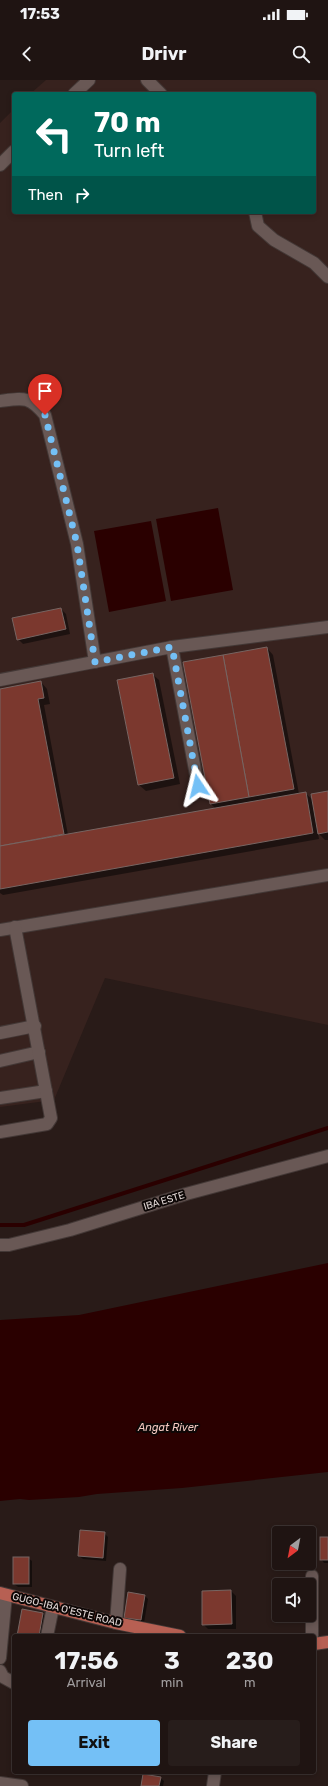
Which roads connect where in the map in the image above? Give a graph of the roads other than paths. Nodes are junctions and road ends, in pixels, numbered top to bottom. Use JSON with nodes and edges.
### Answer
{"nodes":[{"id":1,"x":90,"y":80,"type":"edge"},
{"id":2,"x":147,"y":80,"type":"edge"},
{"id":3,"x":76,"y":92,"type":"edge"},
{"id":4,"x":160,"y":92,"type":"edge"},
{"id":5,"x":12,"y":153,"type":"edge"},
{"id":6,"x":0,"y":165,"type":"edge"},
{"id":7,"x":255,"y":214,"type":"edge"},
{"id":8,"x":328,"y":277,"type":"edge"},
{"id":9,"x":0,"y":401,"type":"edge"},
{"id":10,"x":328,"y":627,"type":"edge"},
{"id":11,"x":172,"y":647,"type":"junction"},
{"id":12,"x":95,"y":662,"type":"junction"},
{"id":13,"x":0,"y":680,"type":"edge"},
{"id":14,"x":198,"y":786,"type":"dead end"},
{"id":15,"x":328,"y":875,"type":"edge"},
{"id":16,"x":15,"y":927,"type":"junction"},
{"id":17,"x":0,"y":930,"type":"edge"},
{"id":18,"x":35,"y":1026,"type":"junction"},
{"id":19,"x":0,"y":1033,"type":"edge"},
{"id":20,"x":39,"y":1052,"type":"junction"},
{"id":21,"x":0,"y":1061,"type":"edge"},
{"id":22,"x":46,"y":1091,"type":"junction"},
{"id":23,"x":0,"y":1098,"type":"edge"},
{"id":24,"x":0,"y":1132,"type":"edge"},
{"id":25,"x":328,"y":1156,"type":"edge"},
{"id":26,"x":0,"y":1245,"type":"edge"},
{"id":27,"x":120,"y":1569,"type":"dead end"},
{"id":28,"x":312,"y":1576,"type":"dead end"},
{"id":29,"x":3,"y":1594,"type":"edge"},
{"id":30,"x":53,"y":1607,"type":"junction"},
{"id":31,"x":116,"y":1624,"type":"junction"},
{"id":32,"x":47,"y":1634,"type":"edge"},
{"id":33,"x":169,"y":1634,"type":"edge"},
{"id":34,"x":312,"y":1634,"type":"edge"},
{"id":35,"x":328,"y":1642,"type":"edge"},
{"id":36,"x":316,"y":1644,"type":"edge"},
{"id":37,"x":0,"y":1658,"type":"edge"},
{"id":38,"x":0,"y":1671,"type":"edge"},
{"id":39,"x":12,"y":1682,"type":"edge"},
{"id":40,"x":215,"y":1774,"type":"edge"},
{"id":41,"x":0,"y":1783,"type":"edge"},
{"id":42,"x":22,"y":1786,"type":"edge"},
{"id":43,"x":213,"y":1786,"type":"edge"}],
"edges":[{"from":1,"to":3,"type":"street"},
{"from":2,"to":4,"type":"street"},
{"from":5,"to":6,"type":"street"},
{"from":7,"to":8,"type":"street"},
{"from":9,"to":12,"type":"street"},
{"from":10,"to":11,"type":"street"},
{"from":11,"to":12,"type":"street"},
{"from":11,"to":14,"type":"street"},
{"from":12,"to":13,"type":"street"},
{"from":15,"to":16,"type":"street"},
{"from":16,"to":17,"type":"street"},
{"from":16,"to":18,"type":"street"},
{"from":18,"to":19,"type":"street"},
{"from":18,"to":20,"type":"street"},
{"from":20,"to":21,"type":"street"},
{"from":20,"to":22,"type":"street"},
{"from":22,"to":23,"type":"street"},
{"from":22,"to":24,"type":"street"},
{"from":25,"to":26,"type":"street","name":"IBA ESTE"},
{"from":27,"to":31,"type":"street"},
{"from":28,"to":34,"type":"street"},
{"from":29,"to":30,"type":"main road","name":"GUGO-IBA O'ESTE ROAD"},
{"from":29,"to":37,"type":"street"},
{"from":30,"to":31,"type":"main road","name":"GUGO-IBA O'ESTE ROAD"},
{"from":30,"to":32,"type":"street"},
{"from":31,"to":33,"type":"main road","name":"GUGO-IBA O'ESTE ROAD"},
{"from":35,"to":36,"type":"main road"},
{"from":38,"to":39,"type":"street"},
{"from":40,"to":43,"type":"street"},
{"from":41,"to":42,"type":"street"}]}
